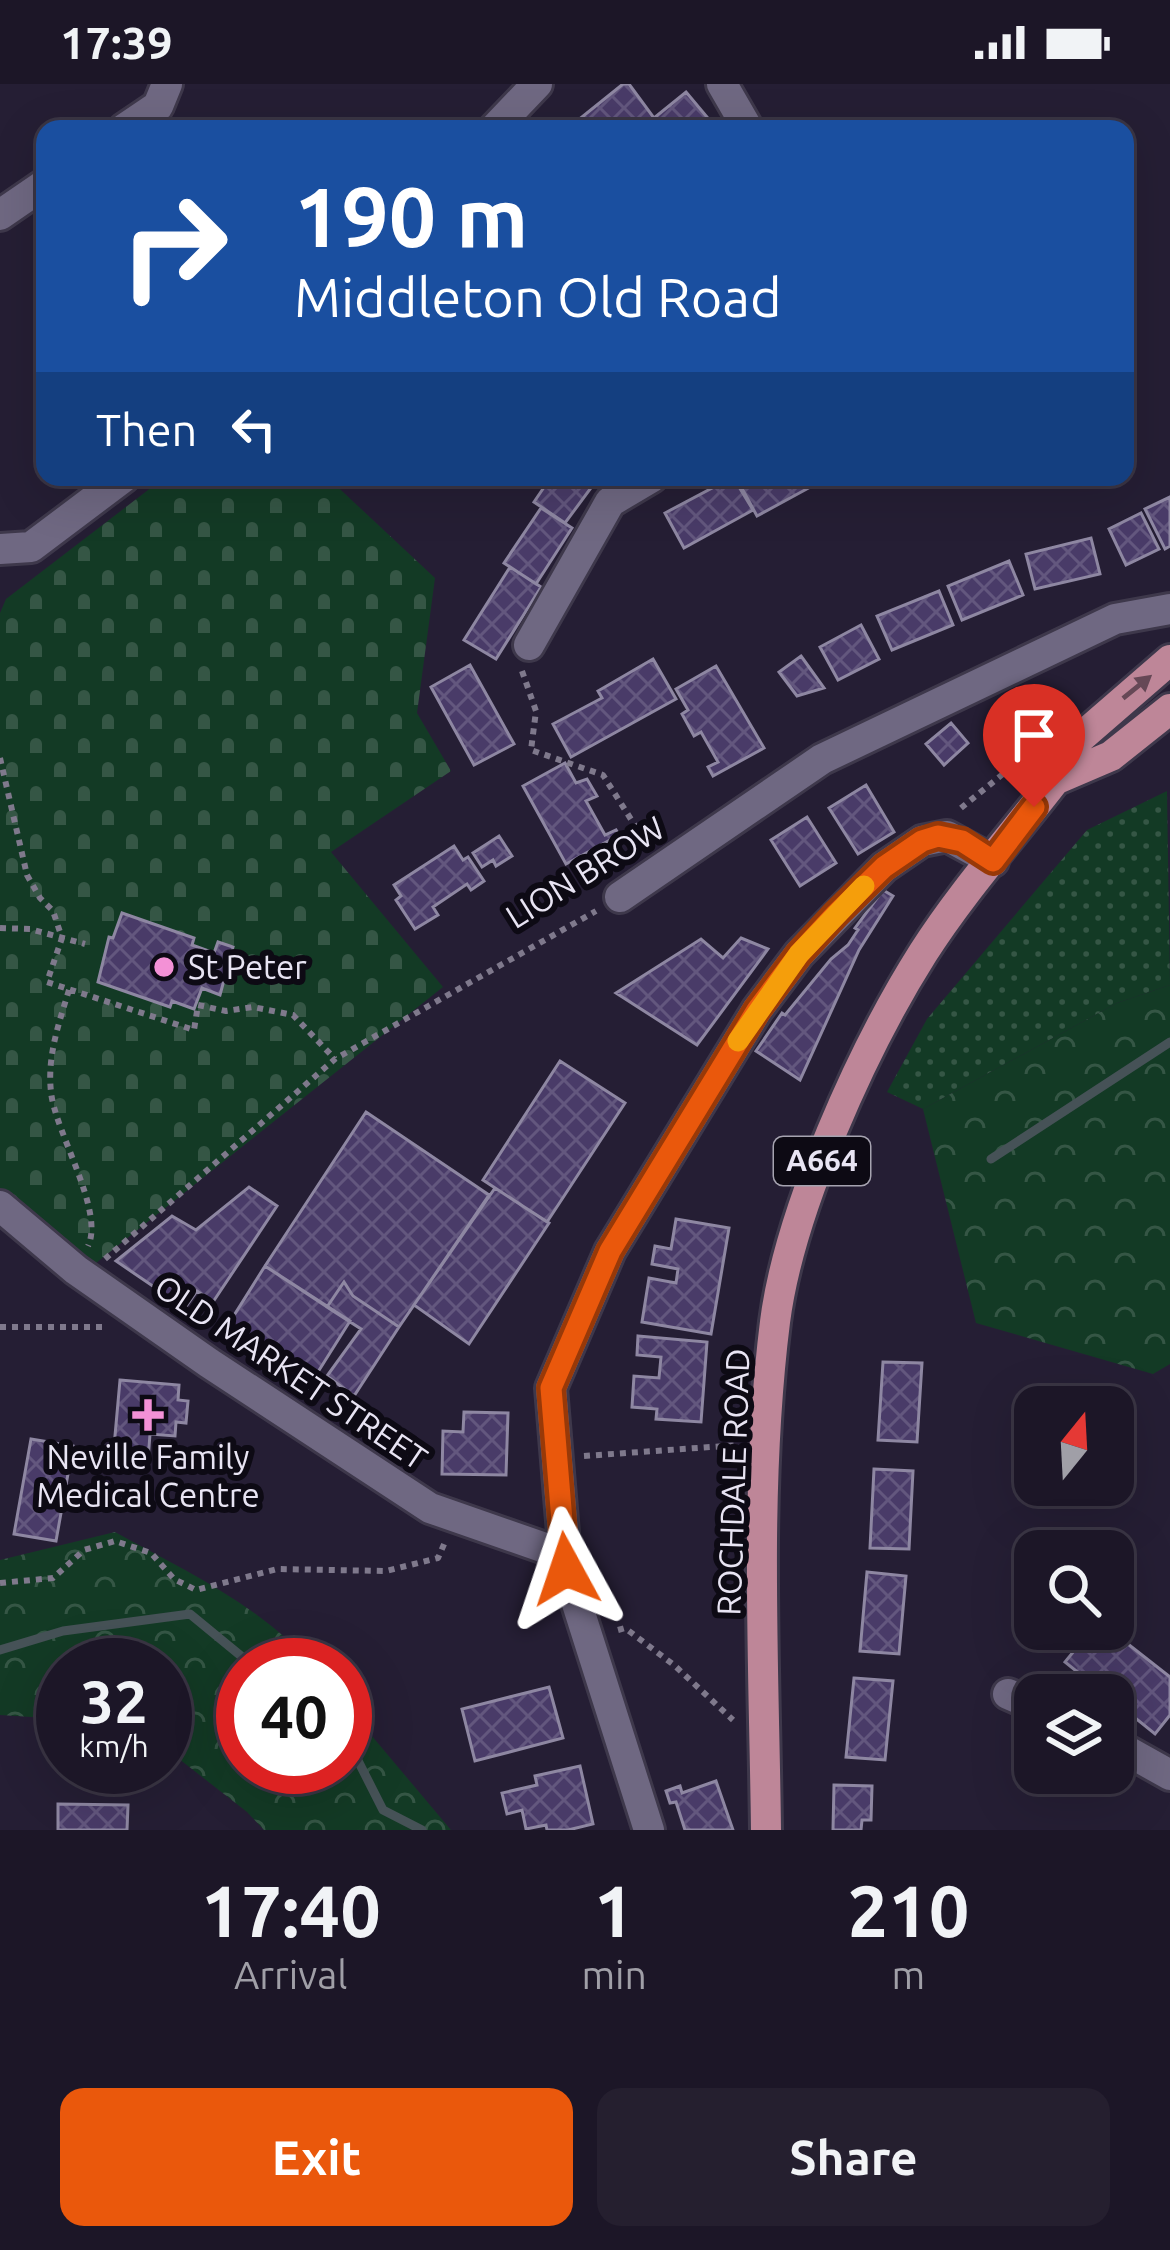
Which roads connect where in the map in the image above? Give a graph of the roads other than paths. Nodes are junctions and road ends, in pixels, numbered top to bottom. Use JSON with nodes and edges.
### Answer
{"nodes":[{"id":1,"x":167,"y":84,"type":"edge"},
{"id":2,"x":537,"y":84,"type":"edge"},
{"id":3,"x":722,"y":84,"type":"edge"},
{"id":4,"x":137,"y":120,"type":"edge"},
{"id":5,"x":503,"y":120,"type":"edge"},
{"id":6,"x":743,"y":120,"type":"edge"},
{"id":7,"x":36,"y":190,"type":"edge"},
{"id":8,"x":0,"y":215,"type":"edge"},
{"id":9,"x":112,"y":486,"type":"edge"},
{"id":10,"x":637,"y":486,"type":"edge"},
{"id":11,"x":0,"y":549,"type":"edge"},
{"id":12,"x":1170,"y":609,"type":"edge"},
{"id":13,"x":529,"y":645,"type":"road end"},
{"id":14,"x":1170,"y":660,"type":"edge"},
{"id":15,"x":1170,"y":709,"type":"edge"},
{"id":16,"x":1055,"y":780,"type":"junction"},
{"id":17,"x":993,"y":861,"type":"junction"},
{"id":18,"x":620,"y":897,"type":"road end"},
{"id":19,"x":0,"y":1206,"type":"edge"},
{"id":20,"x":565,"y":1555,"type":"junction"},
{"id":21,"x":1134,"y":1754,"type":"edge"},
{"id":22,"x":1170,"y":1774,"type":"edge"},
{"id":23,"x":649,"y":1830,"type":"edge"},
{"id":24,"x":766,"y":1830,"type":"edge"}],
"edges":[{"from":1,"to":4,"type":"street"},
{"from":2,"to":5,"type":"street"},
{"from":3,"to":6,"type":"street"},
{"from":7,"to":8,"type":"street"},
{"from":9,"to":11,"type":"street"},
{"from":10,"to":13,"type":"street"},
{"from":12,"to":18,"type":"street","name":"LION BROW"},
{"from":16,"to":14,"type":"main road","name":"ROCHDALE ROAD","number":"A664","one_way":true},
{"from":15,"to":16,"type":"main road","name":"ROCHDALE ROAD"},
{"from":16,"to":17,"type":"main road","name":"ROCHDALE ROAD","number":"A664"},
{"from":17,"to":20,"type":"street"},
{"from":17,"to":24,"type":"main road","name":"ROCHDALE ROAD","number":"A664"},
{"from":19,"to":20,"type":"street","name":"OLD MARKET STREET"},
{"from":20,"to":23,"type":"street"},
{"from":21,"to":22,"type":"street"}]}
